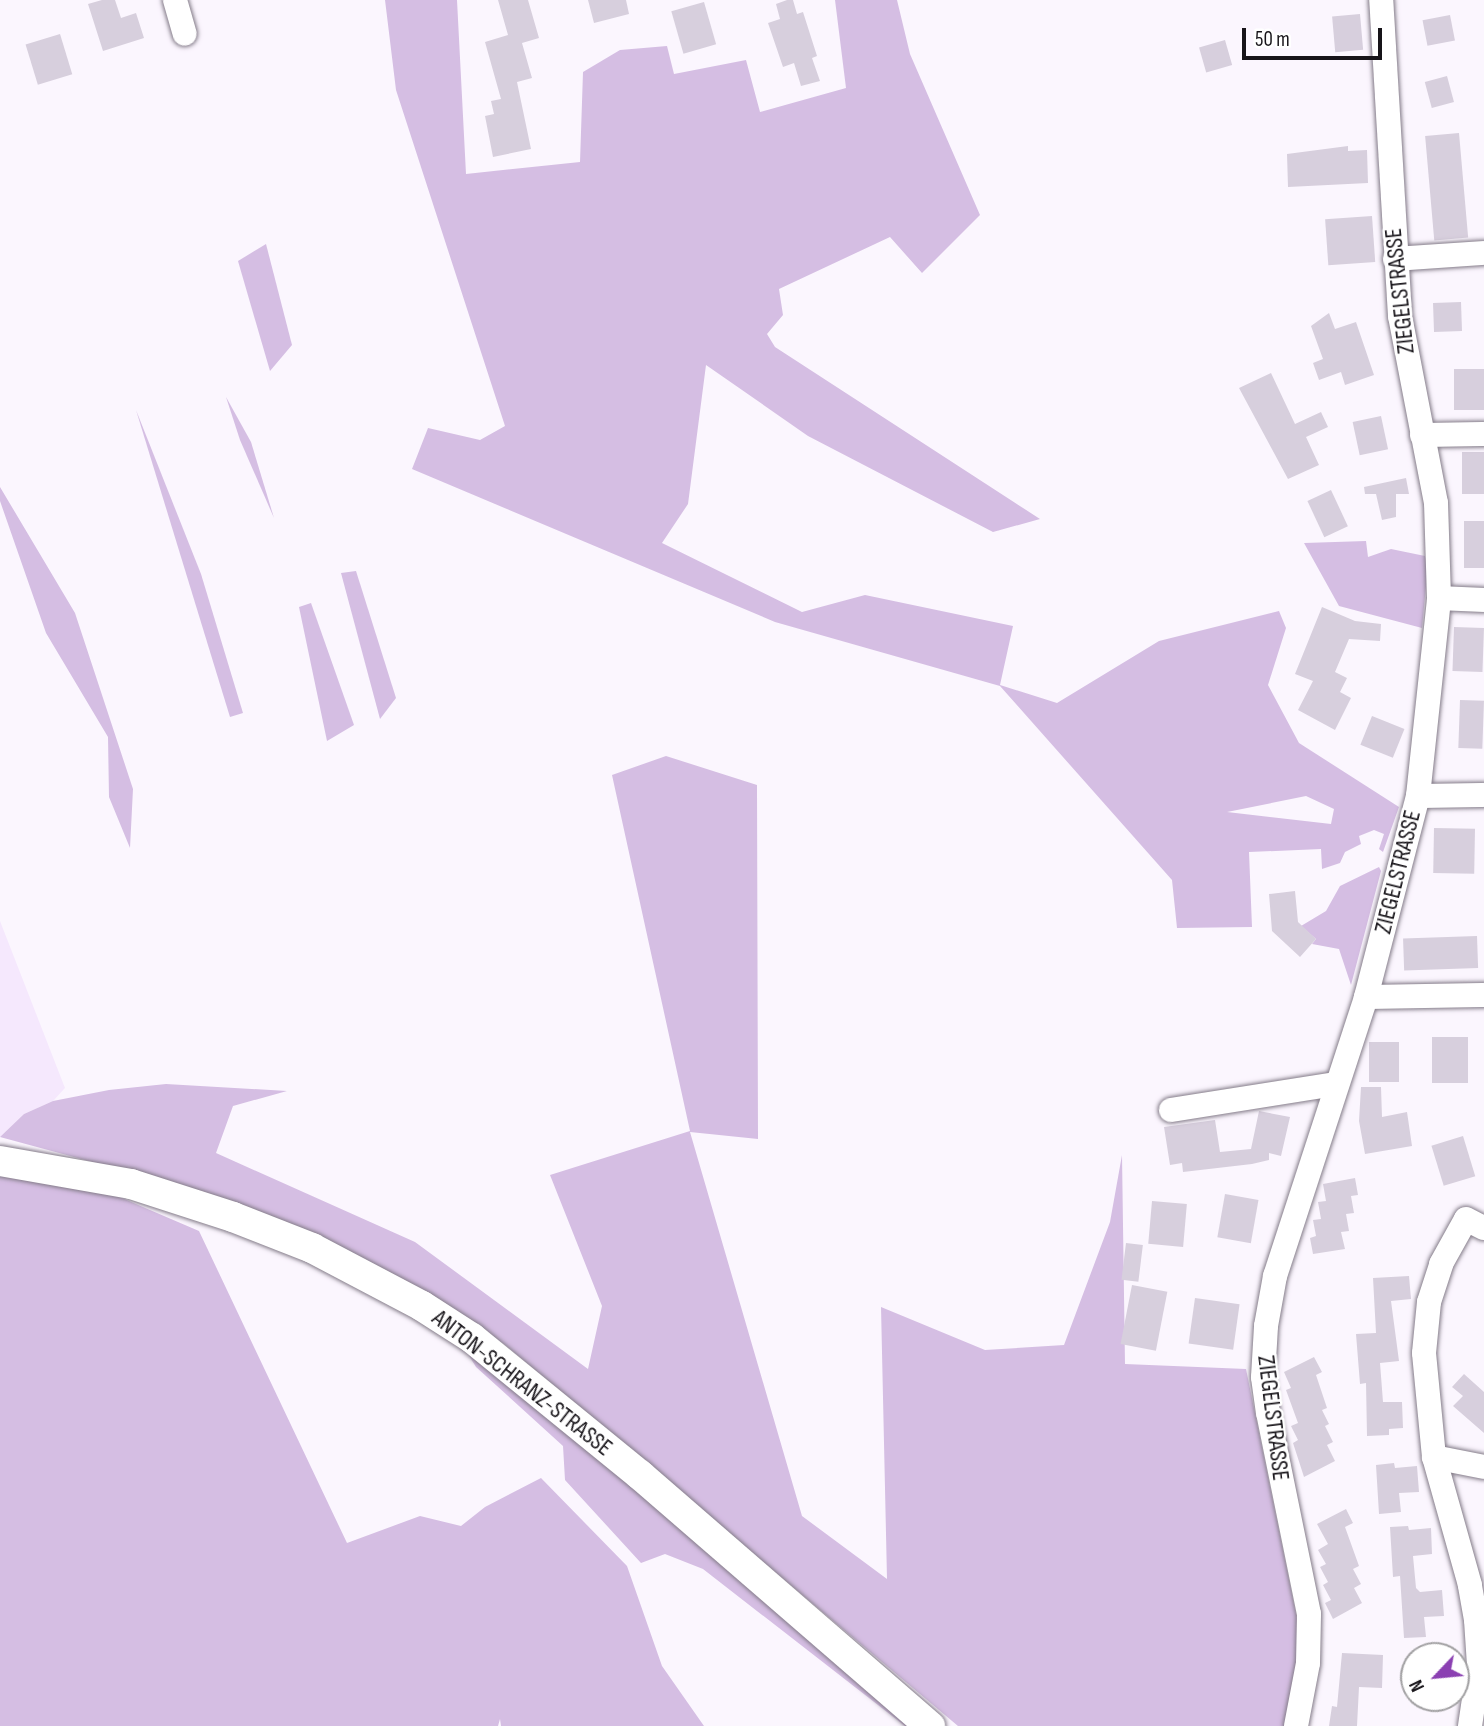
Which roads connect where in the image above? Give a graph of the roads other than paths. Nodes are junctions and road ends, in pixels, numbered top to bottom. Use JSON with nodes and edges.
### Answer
{"nodes":[{"id":1,"x":175,"y":0,"type":"edge"},
{"id":2,"x":1381,"y":0,"type":"edge"},
{"id":3,"x":185,"y":34,"type":"dead end"},
{"id":4,"x":1484,"y":253,"type":"edge"},
{"id":5,"x":1395,"y":259,"type":"junction"},
{"id":6,"x":1484,"y":433,"type":"edge"},
{"id":7,"x":1422,"y":435,"type":"junction"},
{"id":8,"x":1439,"y":598,"type":"junction"},
{"id":9,"x":1484,"y":600,"type":"edge"},
{"id":10,"x":1484,"y":795,"type":"edge"},
{"id":11,"x":1418,"y":796,"type":"junction"},
{"id":12,"x":1484,"y":995,"type":"edge"},
{"id":13,"x":1366,"y":997,"type":"junction"},
{"id":14,"x":1336,"y":1084,"type":"junction"},
{"id":15,"x":1171,"y":1110,"type":"dead end"},
{"id":16,"x":0,"y":1161,"type":"edge"},
{"id":17,"x":1484,"y":1228,"type":"edge"},
{"id":18,"x":1434,"y":1457,"type":"junction"},
{"id":19,"x":1484,"y":1467,"type":"edge"},
{"id":20,"x":1477,"y":1586,"type":"edge"},
{"id":21,"x":930,"y":1726,"type":"edge"},
{"id":22,"x":1296,"y":1726,"type":"edge"},
{"id":23,"x":1470,"y":1726,"type":"edge"}],
"edges":[{"from":1,"to":3,"type":"street"},
{"from":2,"to":5,"type":"street","name":"ZIEGELSTRASSE"},
{"from":4,"to":5,"type":"street"},
{"from":5,"to":7,"type":"street","name":"ZIEGELSTRASSE"},
{"from":6,"to":7,"type":"street"},
{"from":7,"to":8,"type":"street","name":"ZIEGELSTRASSE"},
{"from":8,"to":9,"type":"street"},
{"from":8,"to":11,"type":"street","name":"ZIEGELSTRASSE"},
{"from":10,"to":11,"type":"street"},
{"from":11,"to":13,"type":"street","name":"ZIEGELSTRASSE"},
{"from":12,"to":13,"type":"street"},
{"from":13,"to":14,"type":"street","name":"ZIEGELSTRASSE"},
{"from":14,"to":15,"type":"street"},
{"from":14,"to":22,"type":"street","name":"ZIEGELSTRASSE"},
{"from":16,"to":21,"type":"main road","name":"ANTON-SCHRANZ-STRASSE"},
{"from":17,"to":18,"type":"street"},
{"from":18,"to":19,"type":"street"},
{"from":18,"to":20,"type":"street"},
{"from":20,"to":23,"type":"street"}]}
